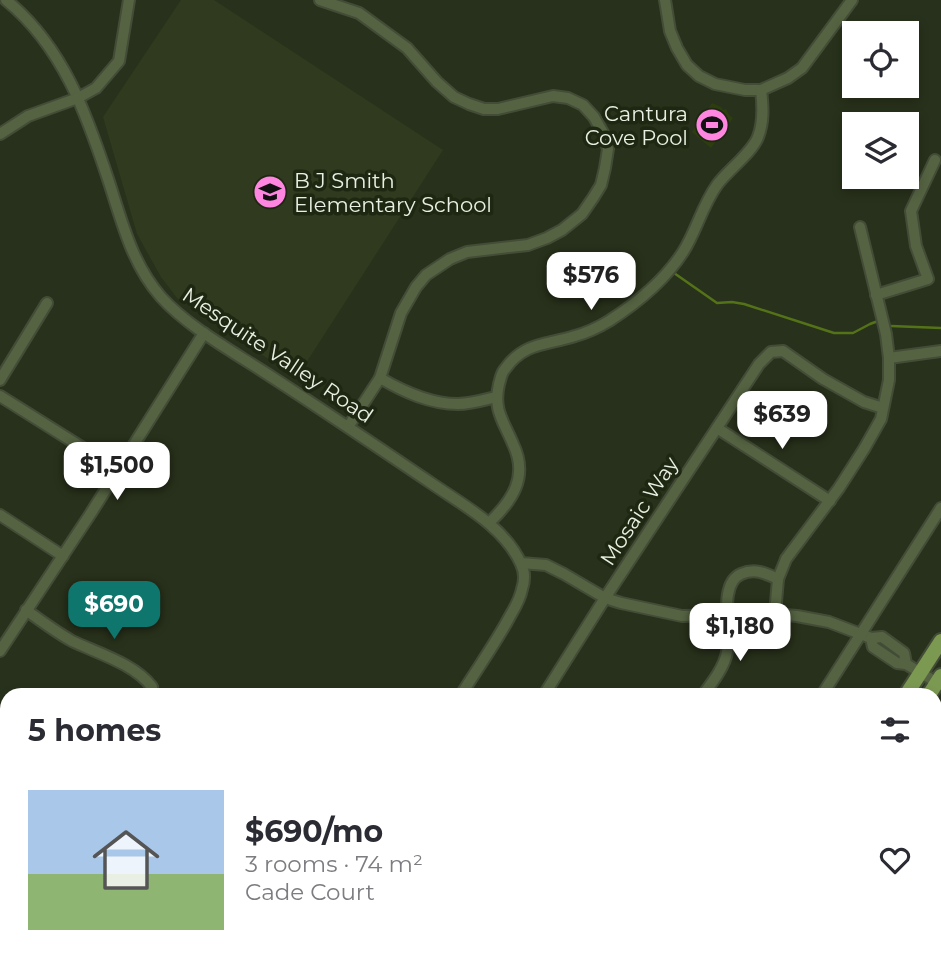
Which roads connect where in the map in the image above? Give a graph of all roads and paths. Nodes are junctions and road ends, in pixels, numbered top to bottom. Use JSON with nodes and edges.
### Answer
{"nodes":[{"id":1,"x":6,"y":0,"type":"edge"},
{"id":2,"x":129,"y":0,"type":"edge"},
{"id":3,"x":320,"y":0,"type":"edge"},
{"id":4,"x":665,"y":0,"type":"edge"},
{"id":5,"x":849,"y":1,"type":"edge"},
{"id":6,"x":761,"y":90,"type":"junction"},
{"id":7,"x":78,"y":98,"type":"junction"},
{"id":8,"x":0,"y":134,"type":"edge"},
{"id":9,"x":935,"y":160,"type":"dead end"},
{"id":10,"x":860,"y":227,"type":"dead end"},
{"id":11,"x":876,"y":295,"type":"junction"},
{"id":12,"x":47,"y":303,"type":"dead end"},
{"id":13,"x":204,"y":333,"type":"junction"},
{"id":14,"x":941,"y":351,"type":"edge"},
{"id":15,"x":889,"y":358,"type":"junction"},
{"id":16,"x":380,"y":379,"type":"junction"},
{"id":17,"x":0,"y":380,"type":"edge"},
{"id":18,"x":0,"y":396,"type":"edge"},
{"id":19,"x":496,"y":397,"type":"junction"},
{"id":20,"x":883,"y":408,"type":"junction"},
{"id":21,"x":348,"y":427,"type":"junction"},
{"id":22,"x":717,"y":428,"type":"junction"},
{"id":23,"x":118,"y":470,"type":"junction"},
{"id":24,"x":830,"y":501,"type":"junction"},
{"id":25,"x":941,"y":508,"type":"edge"},
{"id":26,"x":0,"y":515,"type":"edge"},
{"id":27,"x":489,"y":523,"type":"junction"},
{"id":28,"x":63,"y":556,"type":"junction"},
{"id":29,"x":521,"y":563,"type":"junction"},
{"id":30,"x":778,"y":579,"type":"junction"},
{"id":31,"x":605,"y":598,"type":"junction"},
{"id":32,"x":26,"y":611,"type":"junction"},
{"id":33,"x":727,"y":614,"type":"junction"},
{"id":34,"x":775,"y":614,"type":"junction"},
{"id":35,"x":866,"y":636,"type":"junction"},
{"id":36,"x":941,"y":641,"type":"edge"},
{"id":37,"x":2,"y":643,"type":"edge"},
{"id":38,"x":920,"y":673,"type":"junction"},
{"id":39,"x":937,"y":684,"type":"edge"},
{"id":40,"x":152,"y":688,"type":"edge"},
{"id":41,"x":465,"y":688,"type":"edge"},
{"id":42,"x":548,"y":688,"type":"edge"},
{"id":43,"x":709,"y":688,"type":"edge"},
{"id":44,"x":827,"y":688,"type":"edge"},
{"id":45,"x":910,"y":688,"type":"edge"}],
"edges":[{"from":1,"to":7,"type":"street","name":"Mesquite Valley Road"},
{"from":2,"to":7,"type":"street"},
{"from":3,"to":16,"type":"street"},
{"from":4,"to":6,"type":"street"},
{"from":5,"to":6,"type":"street"},
{"from":6,"to":19,"type":"street"},
{"from":7,"to":8,"type":"street"},
{"from":7,"to":13,"type":"street","name":"Mesquite Valley Road"},
{"from":9,"to":11,"type":"street"},
{"from":10,"to":11,"type":"street"},
{"from":11,"to":15,"type":"street"},
{"from":12,"to":17,"type":"street"},
{"from":13,"to":21,"type":"street","name":"Mesquite Valley Road"},
{"from":13,"to":23,"type":"street"},
{"from":14,"to":15,"type":"street"},
{"from":15,"to":20,"type":"street"},
{"from":16,"to":19,"type":"street"},
{"from":16,"to":21,"type":"street"},
{"from":18,"to":23,"type":"street"},
{"from":19,"to":27,"type":"street"},
{"from":20,"to":22,"type":"street","name":"Mosaic Way"},
{"from":20,"to":24,"type":"street"},
{"from":21,"to":27,"type":"street","name":"Mesquite Valley Road"},
{"from":22,"to":24,"type":"street"},
{"from":22,"to":31,"type":"street","name":"Mosaic Way"},
{"from":23,"to":28,"type":"street"},
{"from":24,"to":30,"type":"street"},
{"from":25,"to":35,"type":"street"},
{"from":26,"to":28,"type":"street"},
{"from":27,"to":29,"type":"street","name":"Mesquite Valley Road"},
{"from":28,"to":32,"type":"street"},
{"from":29,"to":31,"type":"street"},
{"from":29,"to":41,"type":"street"},
{"from":30,"to":33,"type":"street"},
{"from":30,"to":34,"type":"street"},
{"from":31,"to":33,"type":"street"},
{"from":31,"to":42,"type":"street","name":"Mosaic Way"},
{"from":32,"to":37,"type":"street"},
{"from":32,"to":40,"type":"street"},
{"from":33,"to":34,"type":"street"},
{"from":33,"to":43,"type":"street"},
{"from":34,"to":35,"type":"street"},
{"from":35,"to":38,"type":"street"},
{"from":35,"to":44,"type":"street"},
{"from":36,"to":38,"type":"main road"},
{"from":38,"to":39,"type":"street"},
{"from":38,"to":45,"type":"main road"}]}
